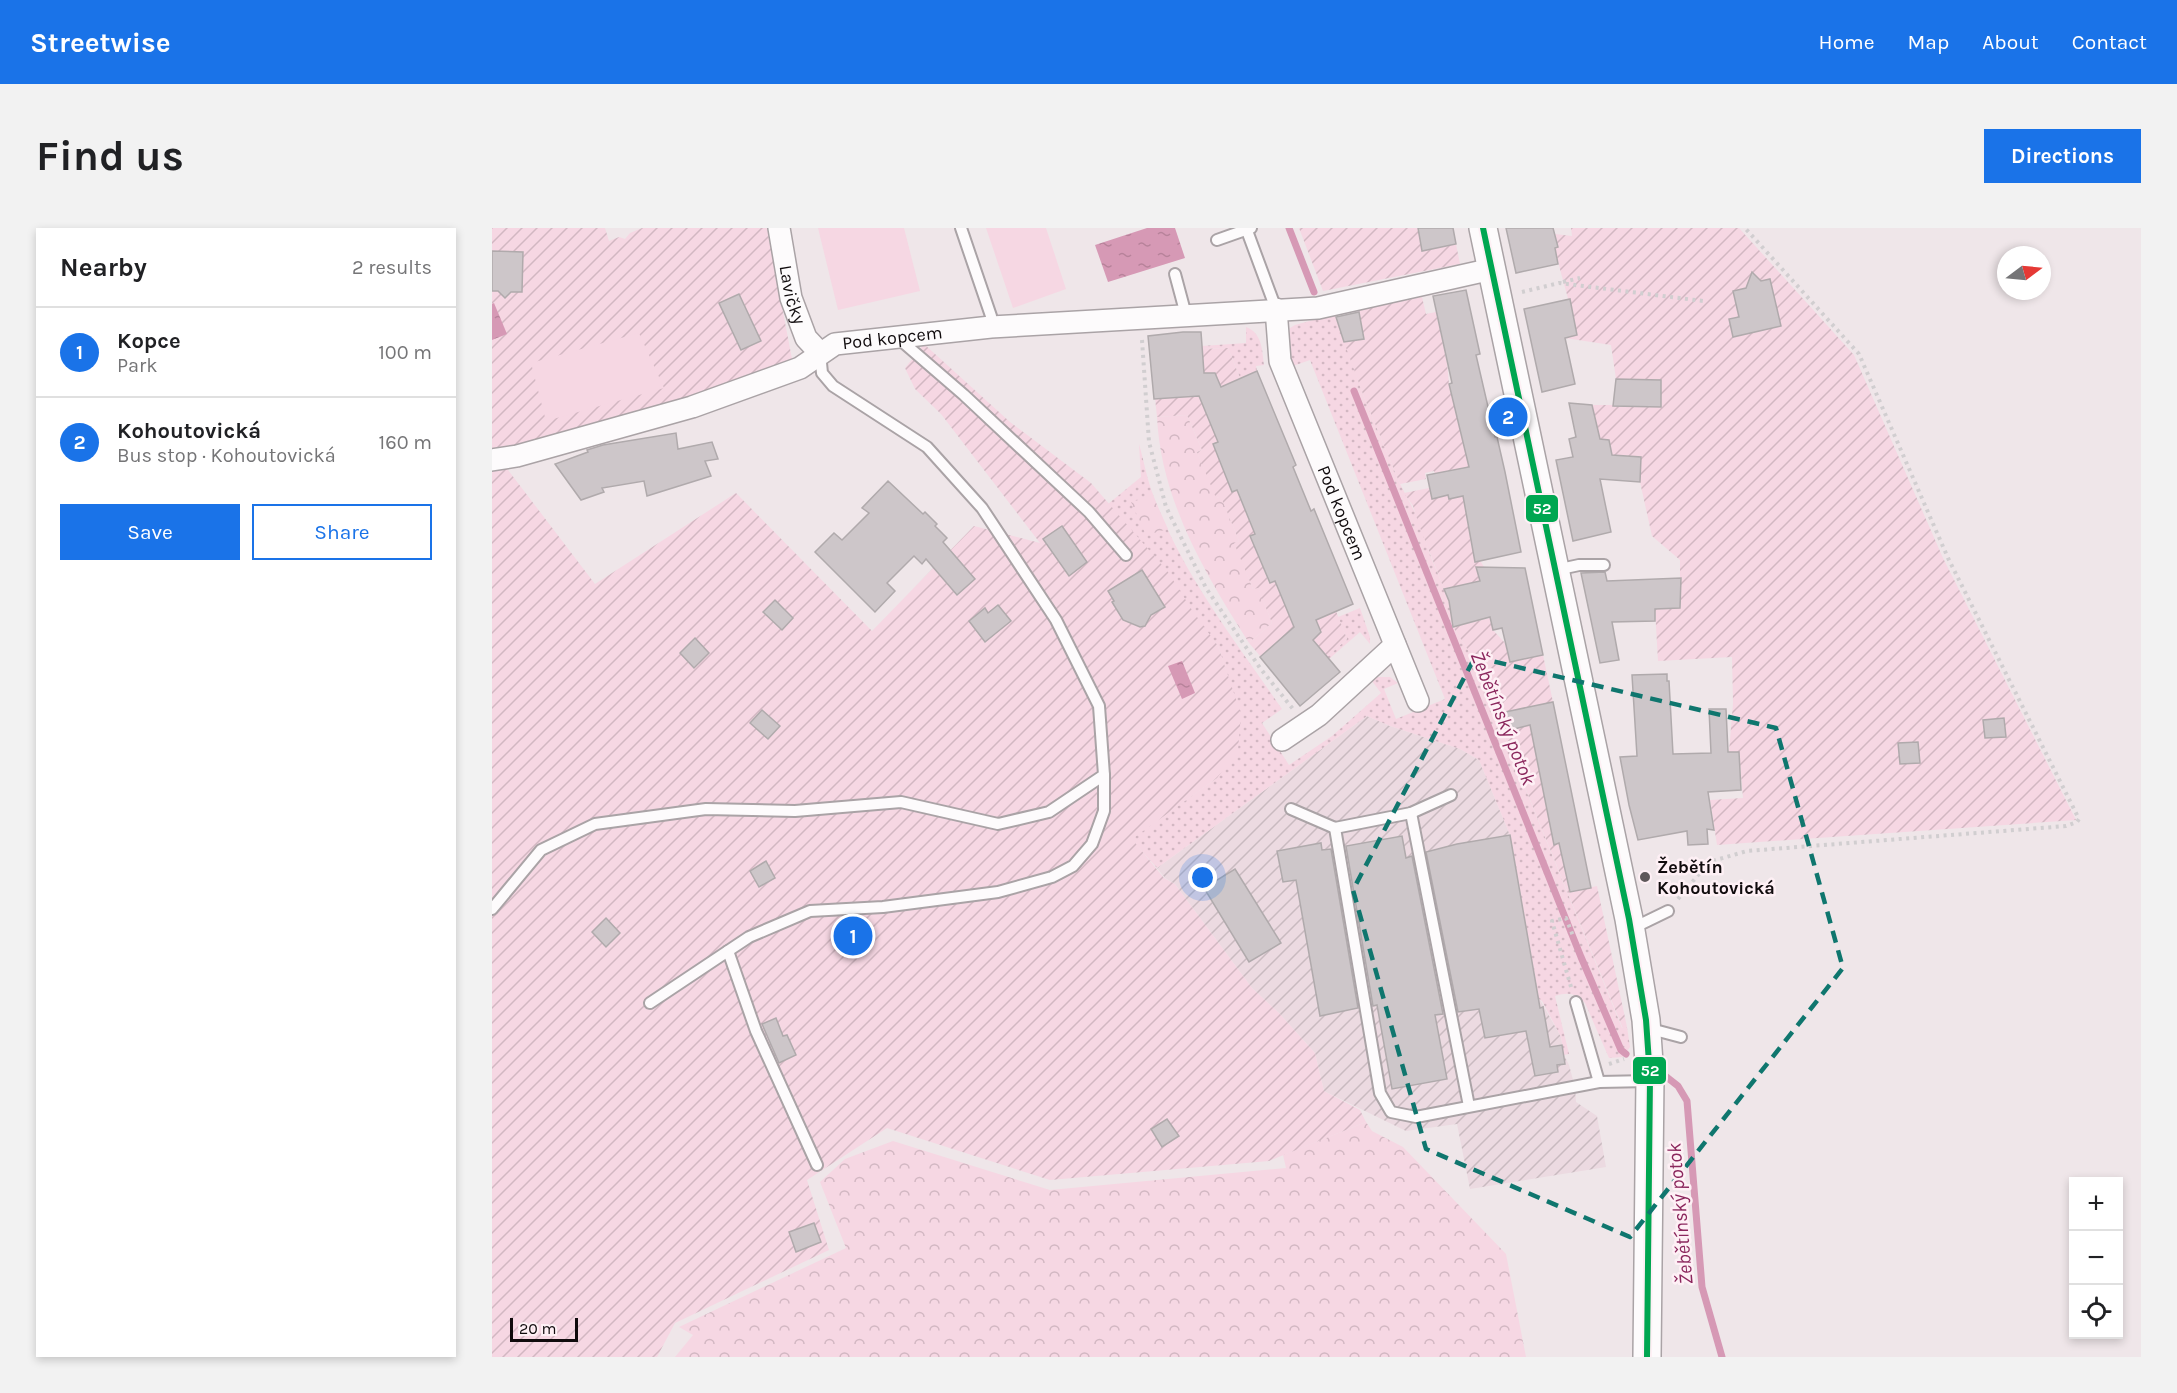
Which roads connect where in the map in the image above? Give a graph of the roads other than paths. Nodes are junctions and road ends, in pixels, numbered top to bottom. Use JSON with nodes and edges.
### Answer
{"nodes":[{"id":1,"x":779,"y":228,"type":"edge"},
{"id":2,"x":961,"y":228,"type":"edge"},
{"id":3,"x":1483,"y":228,"type":"edge"},
{"id":4,"x":1248,"y":229,"type":"edge"},
{"id":5,"x":1217,"y":240,"type":"dead end"},
{"id":6,"x":1492,"y":269,"type":"junction"},
{"id":7,"x":1175,"y":274,"type":"dead end"},
{"id":8,"x":1276,"y":309,"type":"junction"},
{"id":9,"x":1186,"y":315,"type":"junction"},
{"id":10,"x":991,"y":327,"type":"junction"},
{"id":11,"x":898,"y":338,"type":"junction"},
{"id":12,"x":820,"y":353,"type":"junction"},
{"id":13,"x":492,"y":460,"type":"edge"},
{"id":14,"x":1126,"y":555,"type":"dead end"},
{"id":15,"x":1604,"y":565,"type":"dead end"},
{"id":16,"x":1556,"y":570,"type":"junction"},
{"id":17,"x":1395,"y":645,"type":"junction"},
{"id":18,"x":1418,"y":701,"type":"dead end"},
{"id":19,"x":1282,"y":740,"type":"dead end"},
{"id":20,"x":1104,"y":776,"type":"junction"},
{"id":21,"x":1451,"y":795,"type":"dead end"},
{"id":22,"x":1291,"y":809,"type":"dead end"},
{"id":23,"x":1411,"y":813,"type":"junction"},
{"id":24,"x":1335,"y":828,"type":"junction"},
{"id":25,"x":492,"y":909,"type":"edge"},
{"id":26,"x":1668,"y":911,"type":"road end"},
{"id":27,"x":1630,"y":924,"type":"junction"},
{"id":28,"x":728,"y":951,"type":"junction"},
{"id":29,"x":1576,"y":1002,"type":"road end"},
{"id":30,"x":650,"y":1003,"type":"dead end"},
{"id":31,"x":1646,"y":1028,"type":"junction"},
{"id":32,"x":1681,"y":1036,"type":"dead end"},
{"id":33,"x":1649,"y":1072,"type":"junction"},
{"id":34,"x":1599,"y":1082,"type":"junction"},
{"id":35,"x":1469,"y":1106,"type":"junction"},
{"id":36,"x":817,"y":1165,"type":"dead end"},
{"id":37,"x":1647,"y":1357,"type":"edge"}],
"edges":[{"from":1,"to":12,"type":"street","name":"Lavičky"},
{"from":2,"to":10,"type":"lane"},
{"from":3,"to":6,"type":"street"},
{"from":4,"to":5,"type":"lane"},
{"from":4,"to":8,"type":"lane"},
{"from":6,"to":8,"type":"street","name":"Pod kopcem"},
{"from":6,"to":16,"type":"street"},
{"from":7,"to":9,"type":"lane"},
{"from":8,"to":9,"type":"street","name":"Pod kopcem"},
{"from":8,"to":17,"type":"street","name":"Pod kopcem"},
{"from":9,"to":10,"type":"street","name":"Pod kopcem"},
{"from":10,"to":11,"type":"street","name":"Pod kopcem"},
{"from":11,"to":12,"type":"street","name":"Pod kopcem"},
{"from":11,"to":14,"type":"lane"},
{"from":12,"to":13,"type":"street","name":"Pod kopcem"},
{"from":12,"to":20,"type":"lane"},
{"from":15,"to":16,"type":"lane"},
{"from":16,"to":27,"type":"street"},
{"from":17,"to":18,"type":"street","name":"Pod kopcem"},
{"from":17,"to":19,"type":"street"},
{"from":20,"to":25,"type":"lane"},
{"from":20,"to":28,"type":"lane"},
{"from":21,"to":23,"type":"lane"},
{"from":22,"to":24,"type":"lane"},
{"from":23,"to":24,"type":"lane"},
{"from":23,"to":35,"type":"lane"},
{"from":24,"to":35,"type":"lane"},
{"from":26,"to":27,"type":"lane"},
{"from":27,"to":31,"type":"street"},
{"from":28,"to":30,"type":"lane"},
{"from":28,"to":36,"type":"lane"},
{"from":29,"to":34,"type":"lane"},
{"from":31,"to":32,"type":"lane"},
{"from":31,"to":33,"type":"street"},
{"from":33,"to":34,"type":"lane"},
{"from":33,"to":37,"type":"street"},
{"from":34,"to":35,"type":"lane"}]}
